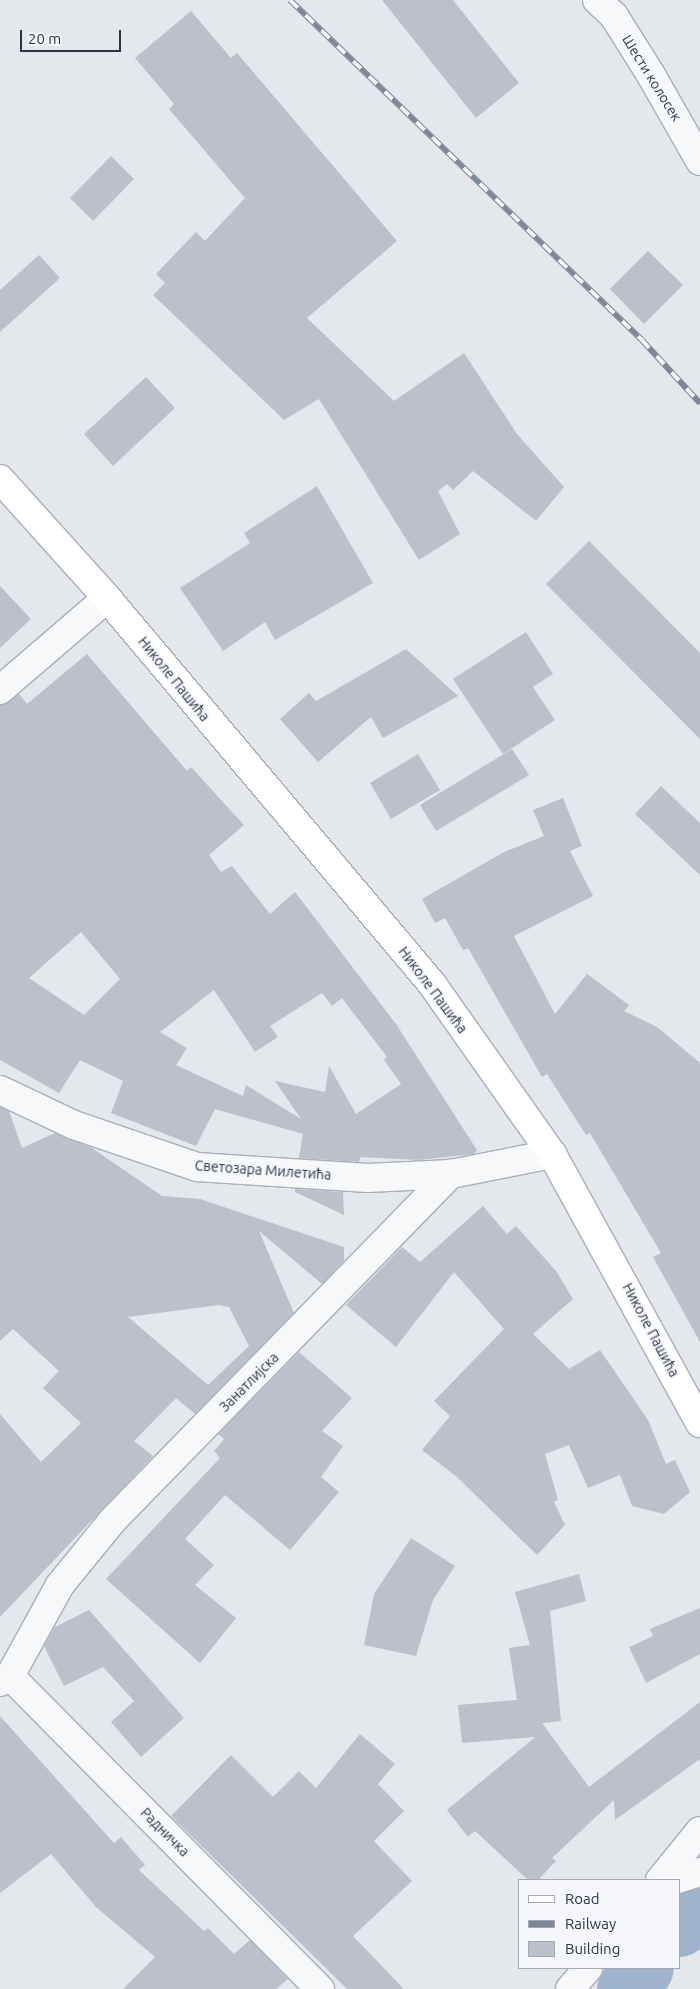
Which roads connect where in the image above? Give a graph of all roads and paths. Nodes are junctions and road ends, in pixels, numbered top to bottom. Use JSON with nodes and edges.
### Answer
{"nodes":[{"id":1,"x":597,"y":0,"type":"edge"},
{"id":2,"x":700,"y":161,"type":"edge"},
{"id":3,"x":0,"y":480,"type":"edge"},
{"id":4,"x":107,"y":598,"type":"junction"},
{"id":5,"x":0,"y":690,"type":"edge"},
{"id":6,"x":0,"y":1090,"type":"edge"},
{"id":7,"x":552,"y":1154,"type":"junction"},
{"id":8,"x":451,"y":1174,"type":"junction"},
{"id":9,"x":700,"y":1423,"type":"edge"},
{"id":10,"x":5,"y":1679,"type":"edge"},
{"id":11,"x":700,"y":1831,"type":"edge"},
{"id":12,"x":700,"y":1872,"type":"edge"},
{"id":13,"x":661,"y":1879,"type":"edge"},
{"id":14,"x":678,"y":1879,"type":"edge"},
{"id":15,"x":587,"y":1969,"type":"edge"},
{"id":16,"x":320,"y":1989,"type":"edge"},
{"id":17,"x":570,"y":1989,"type":"edge"}],
"edges":[{"from":1,"to":2,"type":"street","name":"Шести колосек"},
{"from":3,"to":4,"type":"main road","name":"Николе Пашића"},
{"from":4,"to":5,"type":"street"},
{"from":4,"to":7,"type":"main road","name":"Николе Пашића"},
{"from":6,"to":8,"type":"street","name":"Светозара Милетића"},
{"from":7,"to":8,"type":"street"},
{"from":7,"to":9,"type":"main road","name":"Николе Пашића"},
{"from":8,"to":10,"type":"street","name":"Занатлијска"},
{"from":10,"to":16,"type":"street","name":"Радничка"},
{"from":11,"to":13,"type":"street"},
{"from":12,"to":14,"type":"street"},
{"from":15,"to":17,"type":"street"}]}
